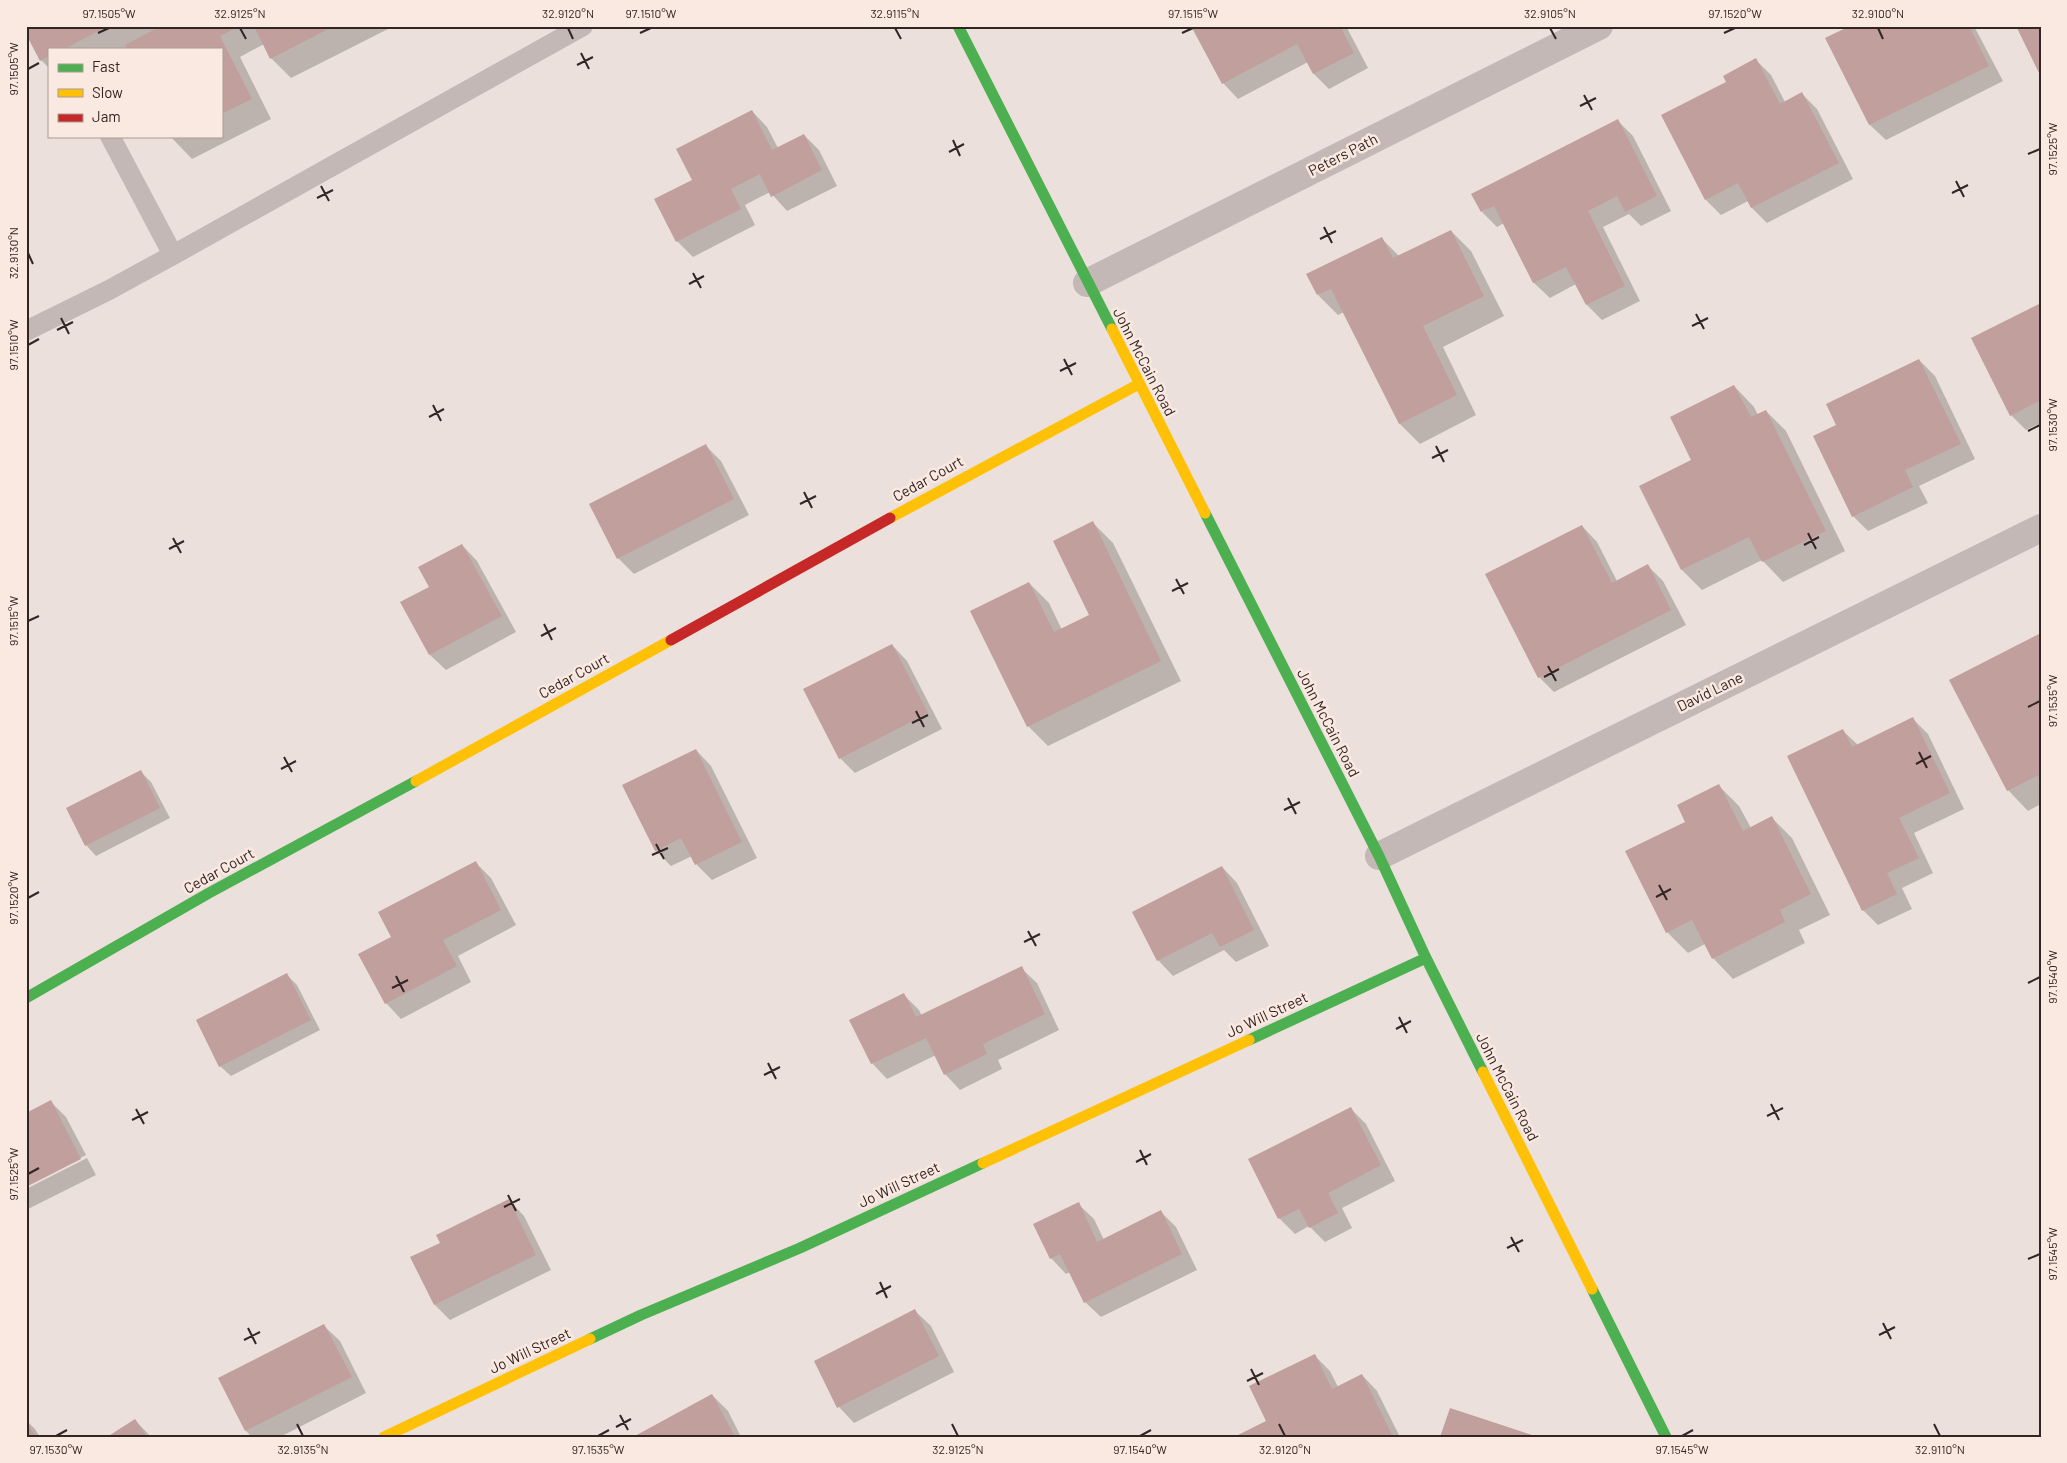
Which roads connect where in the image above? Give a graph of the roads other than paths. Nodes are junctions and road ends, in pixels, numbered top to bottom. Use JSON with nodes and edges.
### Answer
{"nodes":[{"id":1,"x":583,"y":26,"type":"edge"},
{"id":2,"x":958,"y":26,"type":"edge"},
{"id":3,"x":1599,"y":26,"type":"edge"},
{"id":4,"x":111,"y":138,"type":"edge"},
{"id":5,"x":172,"y":255,"type":"junction"},
{"id":6,"x":1087,"y":283,"type":"junction"},
{"id":7,"x":26,"y":331,"type":"edge"},
{"id":8,"x":1139,"y":384,"type":"junction"},
{"id":9,"x":2041,"y":528,"type":"edge"},
{"id":10,"x":1379,"y":856,"type":"junction"},
{"id":11,"x":1426,"y":958,"type":"junction"},
{"id":12,"x":26,"y":998,"type":"edge"},
{"id":13,"x":384,"y":1437,"type":"edge"},
{"id":14,"x":1666,"y":1437,"type":"edge"}],
"edges":[{"from":1,"to":5,"type":"lane"},
{"from":2,"to":6,"type":"street","name":"John McCain Road"},
{"from":3,"to":6,"type":"street","name":"Peters Path"},
{"from":4,"to":5,"type":"lane"},
{"from":5,"to":7,"type":"lane"},
{"from":6,"to":8,"type":"street","name":"John McCain Road"},
{"from":8,"to":10,"type":"street","name":"John McCain Road"},
{"from":8,"to":12,"type":"street","name":"Cedar Court"},
{"from":9,"to":10,"type":"street","name":"David Lane"},
{"from":10,"to":11,"type":"street","name":"John McCain Road"},
{"from":11,"to":13,"type":"street","name":"Jo Will Street"},
{"from":11,"to":14,"type":"street","name":"John McCain Road"}]}
